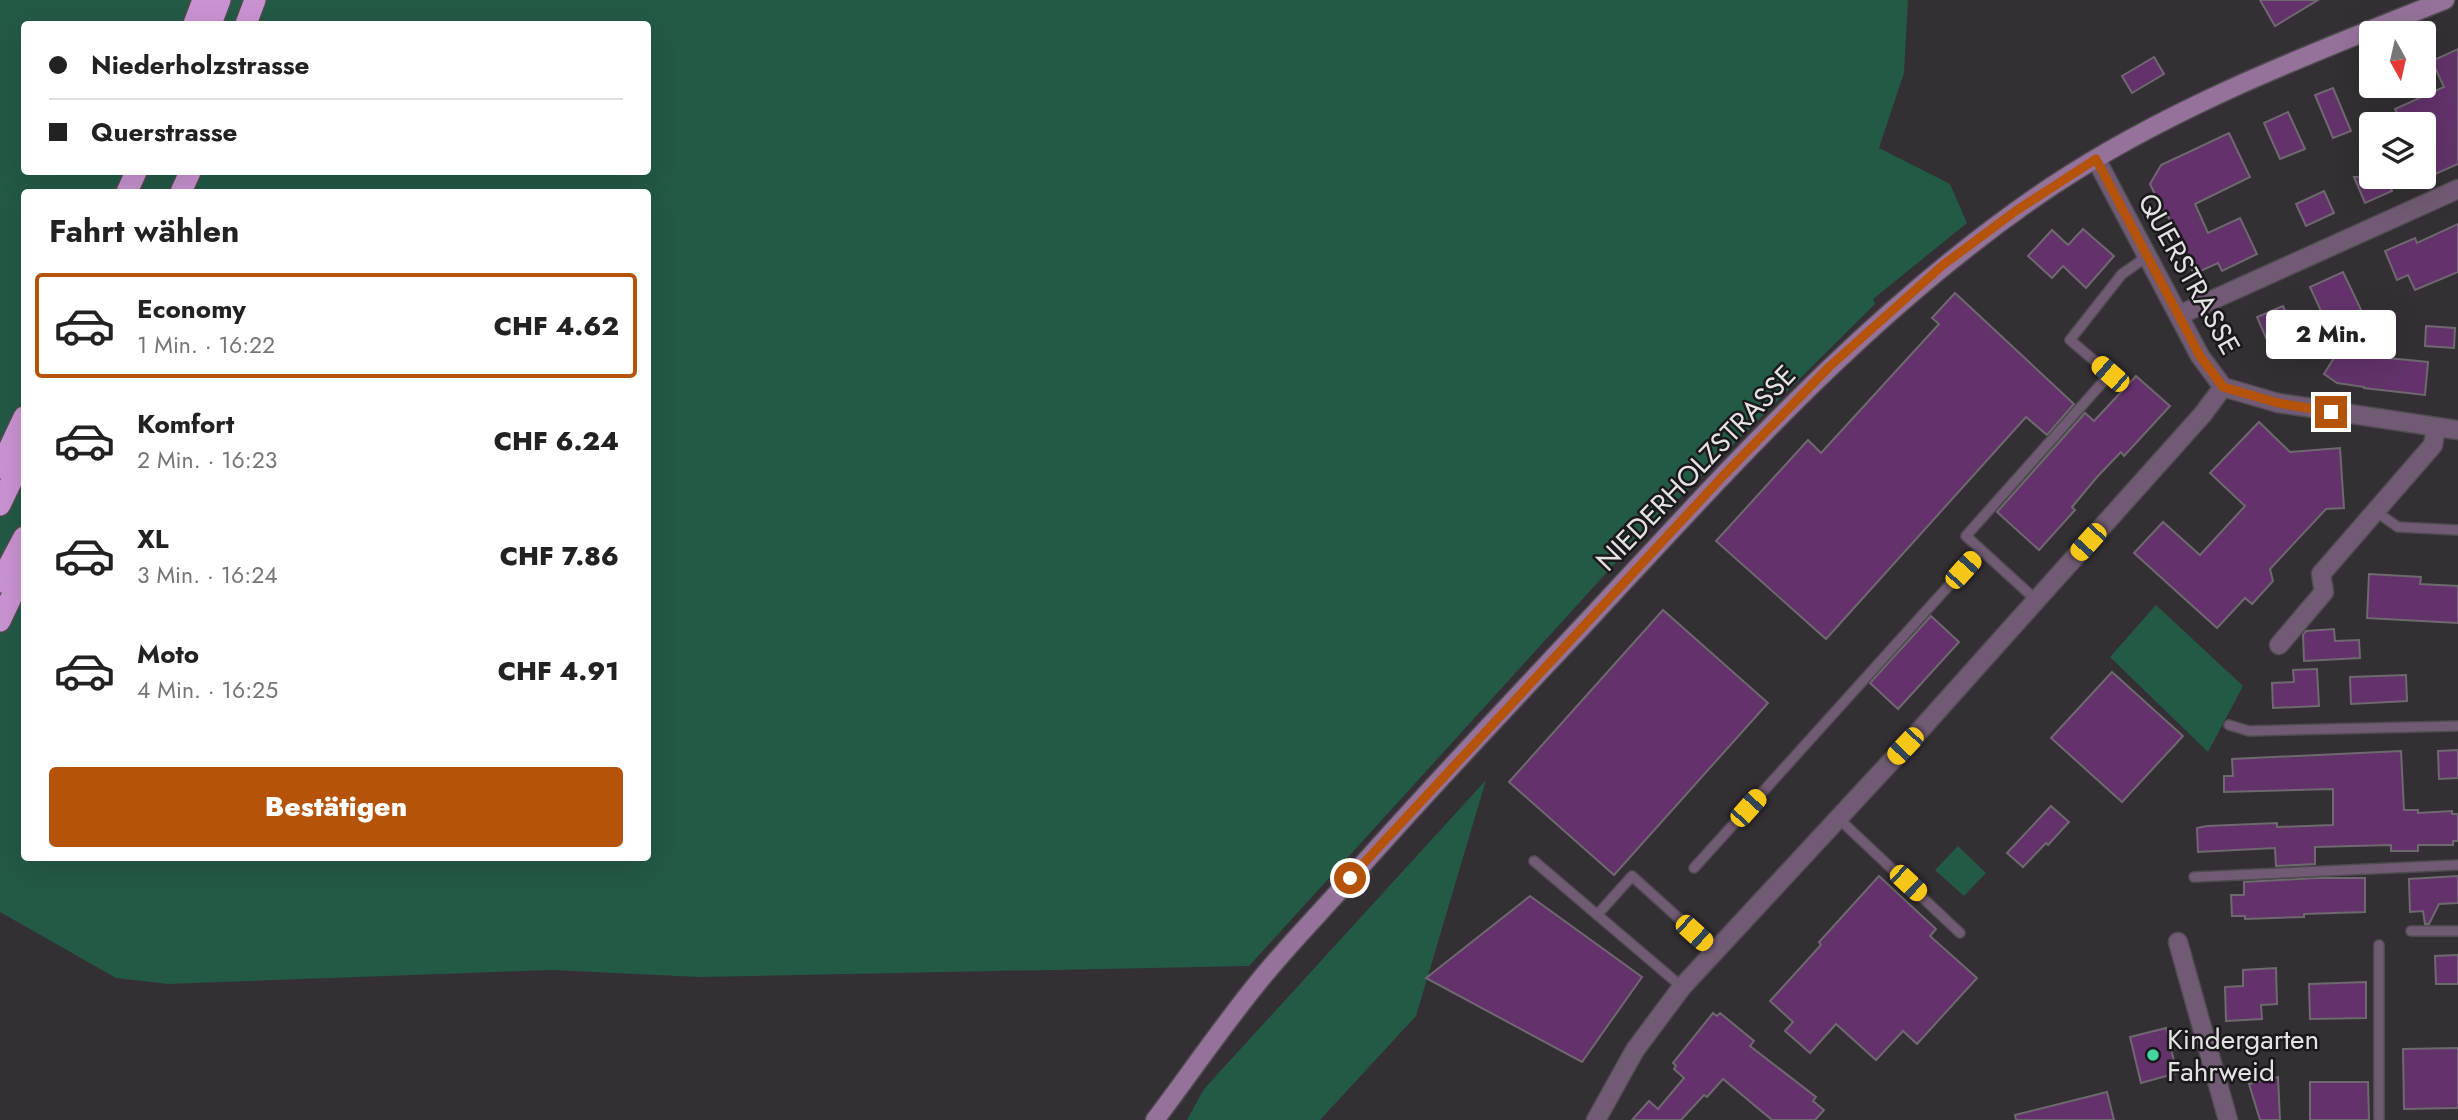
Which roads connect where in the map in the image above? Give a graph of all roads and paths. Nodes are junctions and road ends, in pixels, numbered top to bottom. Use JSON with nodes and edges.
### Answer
{"nodes":[{"id":1,"x":203,"y":0,"type":"edge"},
{"id":2,"x":220,"y":0,"type":"edge"},
{"id":3,"x":255,"y":0,"type":"edge"},
{"id":4,"x":2445,"y":0,"type":"edge"},
{"id":5,"x":195,"y":21,"type":"edge"},
{"id":6,"x":212,"y":21,"type":"edge"},
{"id":7,"x":247,"y":21,"type":"edge"},
{"id":8,"x":2096,"y":159,"type":"junction"},
{"id":9,"x":2458,"y":189,"type":"edge"},
{"id":10,"x":2148,"y":256,"type":"junction"},
{"id":11,"x":2179,"y":315,"type":"junction"},
{"id":12,"x":2223,"y":387,"type":"junction"},
{"id":13,"x":21,"y":422,"type":"edge"},
{"id":14,"x":2436,"y":428,"type":"junction"},
{"id":15,"x":2458,"y":430,"type":"edge"},
{"id":16,"x":21,"y":461,"type":"edge"},
{"id":17,"x":0,"y":468,"type":"edge"},
{"id":18,"x":0,"y":505,"type":"edge"},
{"id":19,"x":2375,"y":511,"type":"junction"},
{"id":20,"x":2458,"y":530,"type":"edge"},
{"id":21,"x":21,"y":543,"type":"edge"},
{"id":22,"x":1981,"y":550,"type":"junction"},
{"id":23,"x":21,"y":576,"type":"edge"},
{"id":24,"x":0,"y":582,"type":"edge"},
{"id":25,"x":2036,"y":600,"type":"junction"},
{"id":26,"x":0,"y":621,"type":"edge"},
{"id":27,"x":2279,"y":645,"type":"dead end"},
{"id":28,"x":2229,"y":725,"type":"dead end"},
{"id":29,"x":2458,"y":726,"type":"edge"},
{"id":30,"x":1838,"y":818,"type":"junction"},
{"id":31,"x":1534,"y":862,"type":"dead end"},
{"id":32,"x":2458,"y":865,"type":"edge"},
{"id":33,"x":1695,"y":868,"type":"dead end"},
{"id":34,"x":2194,"y":877,"type":"dead end"},
{"id":35,"x":1597,"y":915,"type":"junction"},
{"id":36,"x":2411,"y":931,"type":"dead end"},
{"id":37,"x":2458,"y":931,"type":"edge"},
{"id":38,"x":1961,"y":933,"type":"dead end"},
{"id":39,"x":2178,"y":942,"type":"dead end"},
{"id":40,"x":2379,"y":945,"type":"dead end"},
{"id":41,"x":1715,"y":951,"type":"junction"},
{"id":42,"x":1682,"y":987,"type":"junction"},
{"id":43,"x":1155,"y":1120,"type":"edge"},
{"id":44,"x":1596,"y":1120,"type":"edge"},
{"id":45,"x":2228,"y":1120,"type":"edge"},
{"id":46,"x":2379,"y":1120,"type":"edge"}],
"edges":[{"from":1,"to":5,"type":"highway"},
{"from":2,"to":6,"type":"highway"},
{"from":3,"to":7,"type":"highway"},
{"from":4,"to":8,"type":"main road","name":"NIEDERHOLZSTRASSE"},
{"from":8,"to":10,"type":"street","name":"QUERSTRASSE"},
{"from":8,"to":43,"type":"main road","name":"NIEDERHOLZSTRASSE"},
{"from":9,"to":11,"type":"street"},
{"from":10,"to":11,"type":"street","name":"QUERSTRASSE"},
{"from":10,"to":22,"type":"lane"},
{"from":11,"to":12,"type":"street","name":"QUERSTRASSE"},
{"from":12,"to":14,"type":"street","name":"QUERSTRASSE"},
{"from":12,"to":25,"type":"street"},
{"from":13,"to":17,"type":"highway"},
{"from":14,"to":15,"type":"street","name":"QUERSTRASSE"},
{"from":14,"to":19,"type":"street"},
{"from":16,"to":18,"type":"highway"},
{"from":19,"to":20,"type":"lane"},
{"from":19,"to":27,"type":"street"},
{"from":21,"to":24,"type":"highway"},
{"from":22,"to":25,"type":"lane"},
{"from":22,"to":33,"type":"lane"},
{"from":23,"to":26,"type":"highway"},
{"from":25,"to":30,"type":"street"},
{"from":28,"to":29,"type":"lane"},
{"from":30,"to":38,"type":"lane"},
{"from":30,"to":41,"type":"street"},
{"from":31,"to":35,"type":"lane"},
{"from":32,"to":34,"type":"lane"},
{"from":35,"to":41,"type":"lane"},
{"from":35,"to":42,"type":"lane"},
{"from":36,"to":37,"type":"lane"},
{"from":39,"to":45,"type":"street"},
{"from":40,"to":46,"type":"lane"},
{"from":41,"to":42,"type":"street"},
{"from":42,"to":44,"type":"street"}]}
